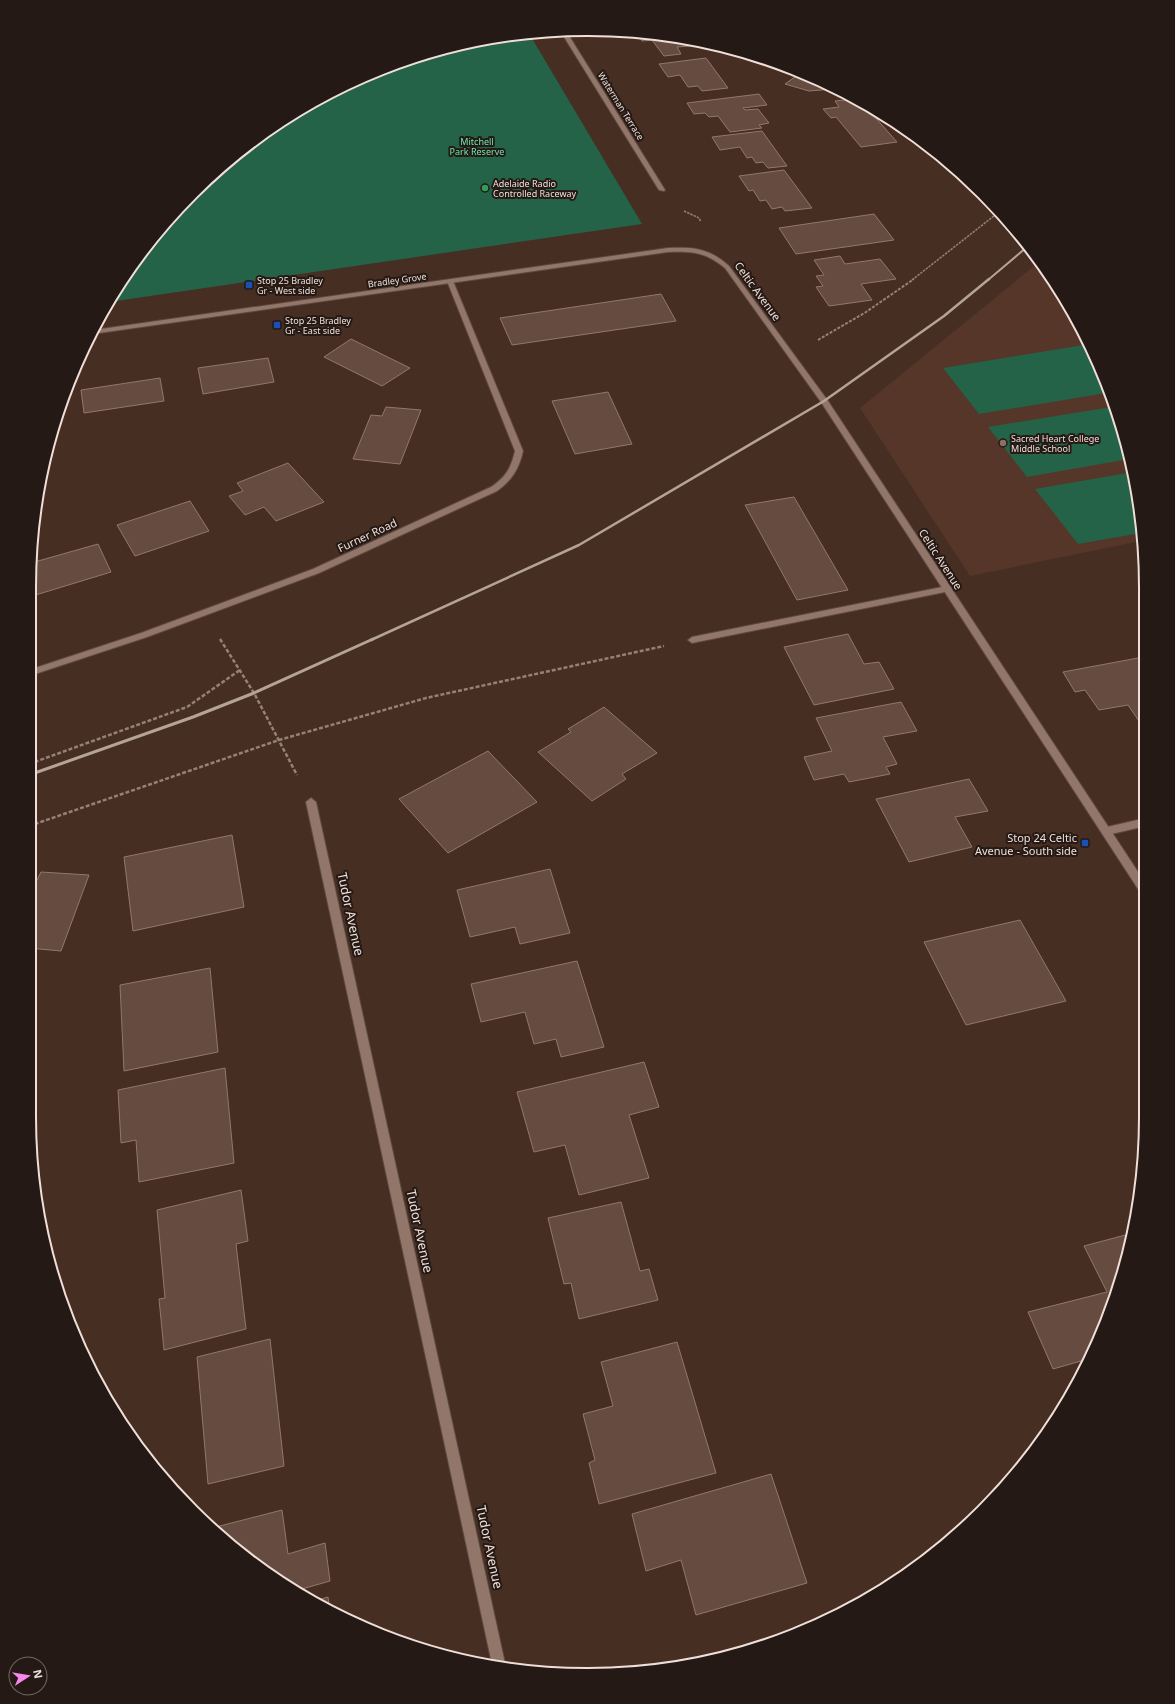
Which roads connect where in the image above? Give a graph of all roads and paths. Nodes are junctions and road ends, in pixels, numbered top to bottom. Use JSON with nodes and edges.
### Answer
{"nodes":[{"id":1,"x":567,"y":37,"type":"edge"},
{"id":2,"x":662,"y":190,"type":"joint"},
{"id":3,"x":994,"y":215,"type":"edge"},
{"id":4,"x":704,"y":251,"type":"junction"},
{"id":5,"x":450,"y":281,"type":"junction"},
{"id":6,"x":100,"y":331,"type":"edge"},
{"id":7,"x":791,"y":355,"type":"junction"},
{"id":8,"x":947,"y":589,"type":"junction"},
{"id":9,"x":203,"y":613,"type":"junction"},
{"id":10,"x":692,"y":640,"type":"joint"},
{"id":11,"x":240,"y":670,"type":"junction"},
{"id":12,"x":36,"y":671,"type":"edge"},
{"id":13,"x":279,"y":740,"type":"junction"},
{"id":14,"x":36,"y":761,"type":"edge"},
{"id":15,"x":311,"y":802,"type":"joint"},
{"id":16,"x":36,"y":824,"type":"edge"},
{"id":17,"x":1139,"y":824,"type":"edge"},
{"id":18,"x":1107,"y":831,"type":"junction"},
{"id":19,"x":1139,"y":881,"type":"edge"},
{"id":20,"x":499,"y":1660,"type":"edge"}],
"edges":[{"from":1,"to":2,"type":"street","name":"Waterman Terrace"},
{"from":2,"to":4,"type":"path"},
{"from":3,"to":7,"type":"path"},
{"from":4,"to":5,"type":"street","name":"Bradley Grove"},
{"from":4,"to":7,"type":"street","name":"Celtic Avenue"},
{"from":5,"to":6,"type":"street","name":"Bradley Grove"},
{"from":5,"to":9,"type":"street","name":"Furner Road"},
{"from":7,"to":8,"type":"street","name":"Celtic Avenue"},
{"from":8,"to":10,"type":"street"},
{"from":8,"to":18,"type":"street","name":"Celtic Avenue"},
{"from":9,"to":11,"type":"path"},
{"from":9,"to":12,"type":"street","name":"Furner Road"},
{"from":10,"to":13,"type":"path"},
{"from":11,"to":13,"type":"path"},
{"from":11,"to":14,"type":"path"},
{"from":13,"to":15,"type":"path"},
{"from":13,"to":16,"type":"path"},
{"from":15,"to":20,"type":"street","name":"Tudor Avenue"},
{"from":17,"to":18,"type":"street"},
{"from":18,"to":19,"type":"street","name":"Celtic Avenue"}]}
